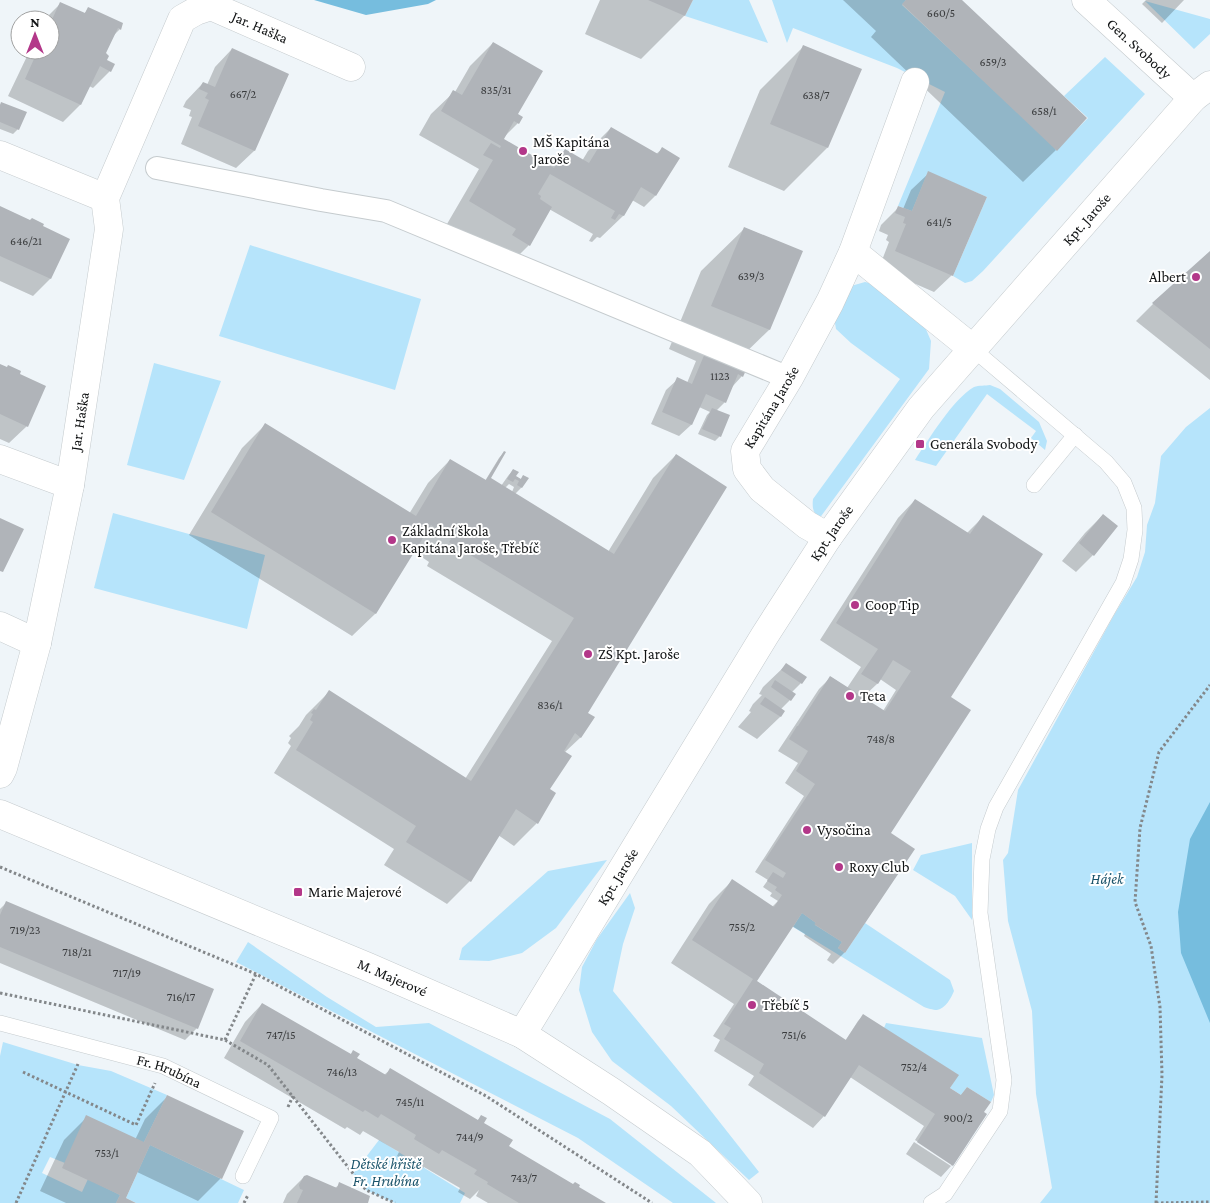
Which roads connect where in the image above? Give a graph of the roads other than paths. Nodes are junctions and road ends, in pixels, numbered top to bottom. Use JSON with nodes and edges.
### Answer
{"nodes":[{"id":1,"x":1086,"y":0,"type":"edge"},
{"id":2,"x":351,"y":67,"type":"dead end"},
{"id":3,"x":915,"y":82,"type":"dead end"},
{"id":4,"x":1202,"y":92,"type":"edge"},
{"id":5,"x":0,"y":155,"type":"edge"},
{"id":6,"x":156,"y":168,"type":"dead end"},
{"id":7,"x":105,"y":198,"type":"junction"},
{"id":8,"x":853,"y":252,"type":"junction"},
{"id":9,"x":973,"y":349,"type":"junction"},
{"id":10,"x":789,"y":378,"type":"junction"},
{"id":11,"x":1075,"y":435,"type":"junction"},
{"id":12,"x":0,"y":459,"type":"edge"},
{"id":13,"x":70,"y":485,"type":"junction"},
{"id":14,"x":1034,"y":485,"type":"dead end"},
{"id":15,"x":828,"y":537,"type":"junction"},
{"id":16,"x":0,"y":626,"type":"edge"},
{"id":17,"x":37,"y":644,"type":"junction"},
{"id":18,"x":0,"y":774,"type":"edge"},
{"id":19,"x":0,"y":814,"type":"edge"},
{"id":20,"x":0,"y":1023,"type":"edge"},
{"id":21,"x":522,"y":1034,"type":"junction"},
{"id":22,"x":243,"y":1176,"type":"dead end"},
{"id":23,"x":748,"y":1203,"type":"edge"},
{"id":24,"x":931,"y":1203,"type":"edge"}],
"edges":[{"from":1,"to":4,"type":"street","name":"Gen. Svobody"},
{"from":2,"to":7,"type":"street","name":"Jar. Haška"},
{"from":3,"to":8,"type":"street","name":"Kapitána Jaroše"},
{"from":4,"to":9,"type":"street","name":"Kpt. Jaroše"},
{"from":5,"to":7,"type":"street"},
{"from":6,"to":10,"type":"street"},
{"from":7,"to":13,"type":"street","name":"Jar. Haška"},
{"from":8,"to":9,"type":"street"},
{"from":8,"to":10,"type":"street","name":"Kapitána Jaroše"},
{"from":9,"to":11,"type":"lane"},
{"from":9,"to":15,"type":"street","name":"Kpt. Jaroše"},
{"from":10,"to":15,"type":"street","name":"Kapitána Jaroše"},
{"from":11,"to":14,"type":"lane"},
{"from":11,"to":24,"type":"lane"},
{"from":12,"to":13,"type":"street"},
{"from":13,"to":17,"type":"street","name":"Jar. Haška"},
{"from":15,"to":21,"type":"street","name":"Kpt. Jaroše"},
{"from":16,"to":17,"type":"street"},
{"from":17,"to":18,"type":"street","name":"Jar. Haška"},
{"from":19,"to":21,"type":"street","name":"M. Majerové"},
{"from":20,"to":22,"type":"lane","name":"Fr. Hrubína"},
{"from":21,"to":23,"type":"street","name":"M. Majerové"}]}
